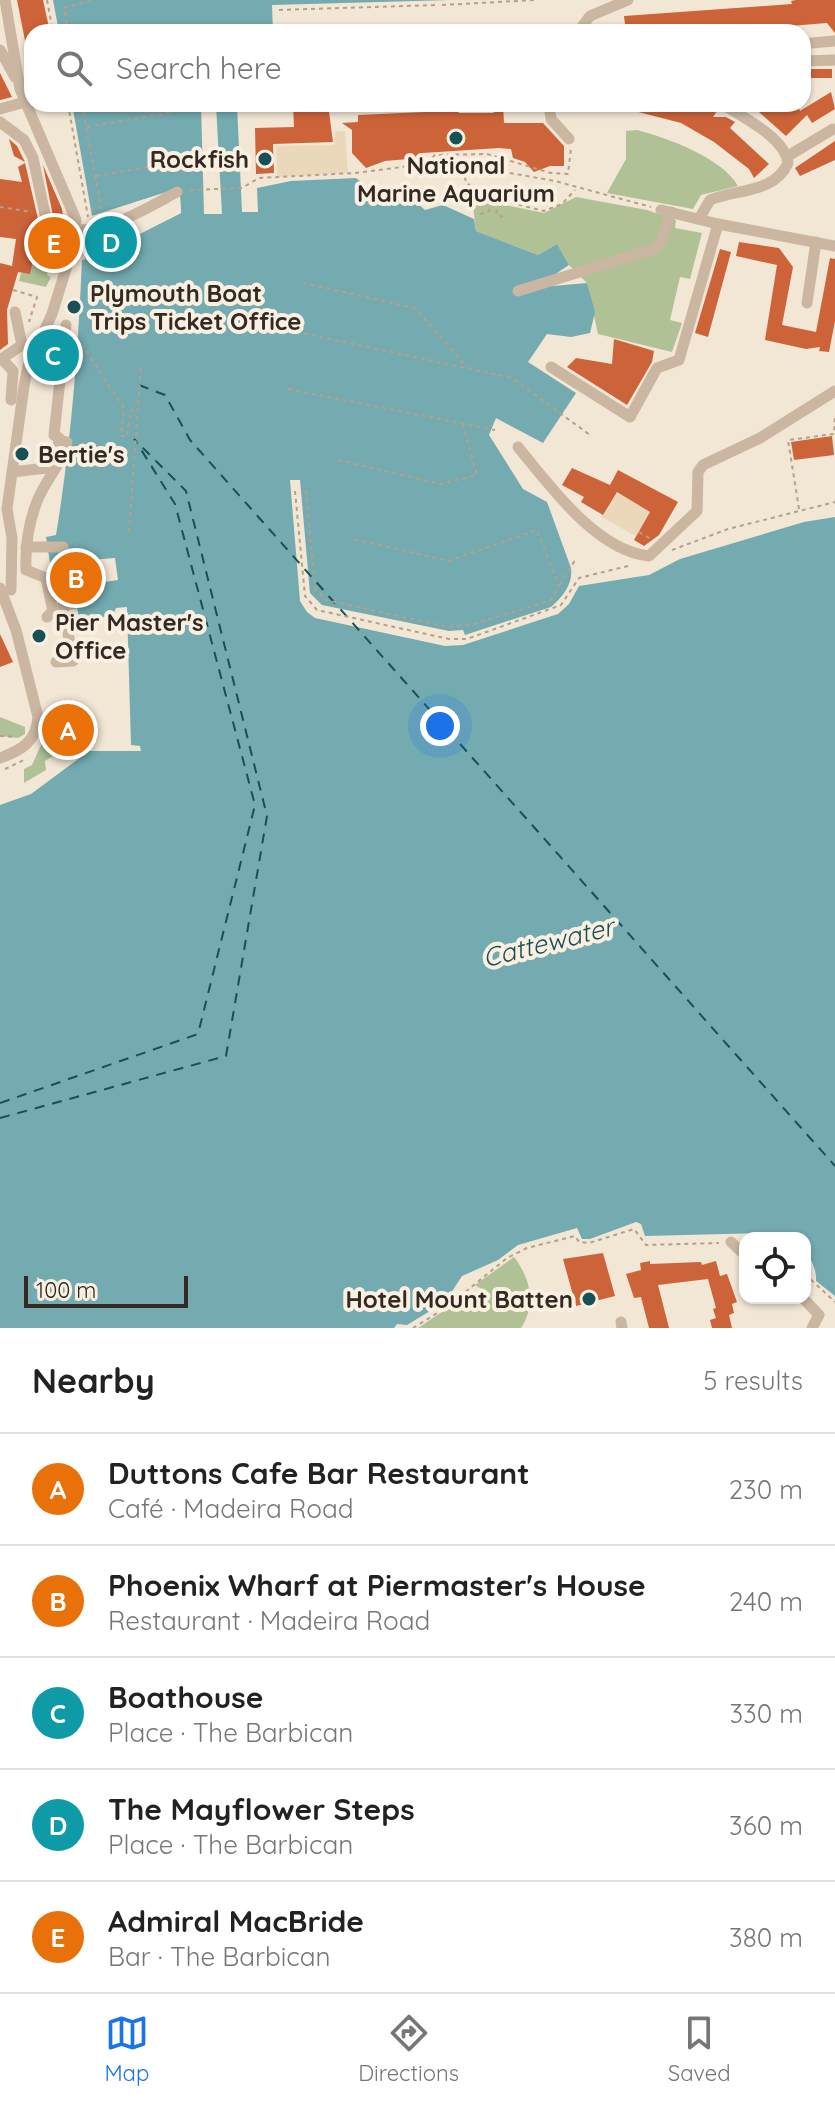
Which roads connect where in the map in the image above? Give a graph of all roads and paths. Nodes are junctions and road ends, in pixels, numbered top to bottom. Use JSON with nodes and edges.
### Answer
{"nodes":[{"id":1,"x":5,"y":0,"type":"edge"},
{"id":2,"x":47,"y":0,"type":"edge"},
{"id":3,"x":94,"y":0,"type":"edge"},
{"id":4,"x":535,"y":0,"type":"edge"},
{"id":5,"x":628,"y":0,"type":"edge"},
{"id":6,"x":436,"y":5,"type":"dead end"},
{"id":7,"x":442,"y":5,"type":"dead end"},
{"id":8,"x":279,"y":10,"type":"dead end"},
{"id":9,"x":52,"y":24,"type":"edge"},
{"id":10,"x":67,"y":24,"type":"edge"},
{"id":11,"x":584,"y":24,"type":"edge"},
{"id":12,"x":835,"y":41,"type":"edge"},
{"id":13,"x":811,"y":43,"type":"dead end"},
{"id":14,"x":0,"y":50,"type":"edge"},
{"id":15,"x":835,"y":60,"type":"edge"},
{"id":16,"x":811,"y":61,"type":"edge"},
{"id":17,"x":20,"y":89,"type":"junction"},
{"id":18,"x":24,"y":99,"type":"edge"},
{"id":19,"x":24,"y":102,"type":"edge"},
{"id":20,"x":0,"y":109,"type":"edge"},
{"id":21,"x":30,"y":112,"type":"edge"},
{"id":22,"x":69,"y":112,"type":"edge"},
{"id":23,"x":83,"y":112,"type":"edge"},
{"id":24,"x":173,"y":112,"type":"dead end"},
{"id":25,"x":550,"y":112,"type":"edge"},
{"id":26,"x":735,"y":112,"type":"edge"},
{"id":27,"x":34,"y":119,"type":"junction"},
{"id":28,"x":0,"y":122,"type":"edge"},
{"id":29,"x":86,"y":128,"type":"junction"},
{"id":30,"x":833,"y":129,"type":"dead end"},
{"id":31,"x":13,"y":132,"type":"junction"},
{"id":32,"x":569,"y":139,"type":"joint"},
{"id":33,"x":788,"y":156,"type":"junction"},
{"id":34,"x":430,"y":158,"type":"junction"},
{"id":35,"x":176,"y":162,"type":"dead end"},
{"id":36,"x":463,"y":167,"type":"junction"},
{"id":37,"x":95,"y":176,"type":"junction"},
{"id":38,"x":575,"y":189,"type":"junction"},
{"id":39,"x":177,"y":192,"type":"joint"},
{"id":40,"x":495,"y":199,"type":"junction"},
{"id":41,"x":500,"y":201,"type":"junction"},
{"id":42,"x":0,"y":207,"type":"edge"},
{"id":43,"x":91,"y":210,"type":"dead end"},
{"id":44,"x":666,"y":211,"type":"junction"},
{"id":45,"x":45,"y":214,"type":"joint"},
{"id":46,"x":480,"y":214,"type":"dead end"},
{"id":47,"x":503,"y":217,"type":"dead end"},
{"id":48,"x":699,"y":219,"type":"junction"},
{"id":49,"x":718,"y":224,"type":"junction"},
{"id":50,"x":81,"y":230,"type":"junction"},
{"id":51,"x":816,"y":242,"type":"junction"},
{"id":52,"x":835,"y":246,"type":"edge"},
{"id":53,"x":106,"y":250,"type":"dead end"},
{"id":54,"x":98,"y":253,"type":"junction"},
{"id":55,"x":85,"y":259,"type":"dead end"},
{"id":56,"x":303,"y":283,"type":"dead end"},
{"id":57,"x":13,"y":290,"type":"dead end"},
{"id":58,"x":518,"y":291,"type":"dead end"},
{"id":59,"x":807,"y":303,"type":"dead end"},
{"id":60,"x":15,"y":312,"type":"dead end"},
{"id":61,"x":66,"y":325,"type":"joint"},
{"id":62,"x":288,"y":330,"type":"dead end"},
{"id":63,"x":22,"y":345,"type":"junction"},
{"id":64,"x":2,"y":360,"type":"edge"},
{"id":65,"x":141,"y":365,"type":"dead end"},
{"id":66,"x":468,"y":367,"type":"junction"},
{"id":67,"x":551,"y":367,"type":"dead end"},
{"id":68,"x":288,"y":389,"type":"dead end"},
{"id":69,"x":835,"y":391,"type":"edge"},
{"id":70,"x":11,"y":400,"type":"dead end"},
{"id":71,"x":136,"y":411,"type":"junction"},
{"id":72,"x":835,"y":415,"type":"edge"},
{"id":73,"x":463,"y":424,"type":"junction"},
{"id":74,"x":495,"y":430,"type":"dead end"},
{"id":75,"x":590,"y":435,"type":"dead end"},
{"id":76,"x":59,"y":439,"type":"junction"},
{"id":77,"x":518,"y":447,"type":"dead end"},
{"id":78,"x":338,"y":460,"type":"dead end"},
{"id":79,"x":12,"y":472,"type":"junction"},
{"id":80,"x":295,"y":491,"type":"dead end"},
{"id":81,"x":306,"y":491,"type":"dead end"},
{"id":82,"x":835,"y":502,"type":"edge"},
{"id":83,"x":799,"y":509,"type":"junction"},
{"id":84,"x":129,"y":532,"type":"dead end"},
{"id":85,"x":349,"y":538,"type":"dead end"},
{"id":86,"x":26,"y":547,"type":"junction"},
{"id":87,"x":63,"y":547,"type":"dead end"},
{"id":88,"x":662,"y":555,"type":"dead end"},
{"id":89,"x":575,"y":560,"type":"dead end"},
{"id":90,"x":637,"y":564,"type":"dead end"},
{"id":91,"x":559,"y":586,"type":"junction"},
{"id":92,"x":6,"y":589,"type":"edge"},
{"id":93,"x":76,"y":603,"type":"dead end"},
{"id":94,"x":47,"y":617,"type":"dead end"},
{"id":95,"x":56,"y":662,"type":"dead end"},
{"id":96,"x":0,"y":736,"type":"edge"},
{"id":97,"x":18,"y":738,"type":"dead end"},
{"id":98,"x":0,"y":758,"type":"edge"},
{"id":99,"x":731,"y":1242,"type":"joint"},
{"id":100,"x":739,"y":1249,"type":"edge"},
{"id":101,"x":811,"y":1280,"type":"edge"},
{"id":102,"x":835,"y":1302,"type":"edge"},
{"id":103,"x":809,"y":1304,"type":"edge"},
{"id":104,"x":413,"y":1328,"type":"edge"},
{"id":105,"x":812,"y":1328,"type":"edge"}],
"edges":[{"from":1,"to":17,"type":"street"},
{"from":2,"to":9,"type":"path"},
{"from":3,"to":10,"type":"path"},
{"from":4,"to":7,"type":"path"},
{"from":5,"to":11,"type":"street"},
{"from":6,"to":8,"type":"path"},
{"from":12,"to":13,"type":"street"},
{"from":14,"to":17,"type":"street"},
{"from":15,"to":16,"type":"street"},
{"from":17,"to":18,"type":"street"},
{"from":19,"to":20,"type":"street"},
{"from":21,"to":27,"type":"street"},
{"from":22,"to":50,"type":"path"},
{"from":23,"to":29,"type":"path"},
{"from":24,"to":29,"type":"path"},
{"from":25,"to":32,"type":"street"},
{"from":26,"to":33,"type":"street"},
{"from":27,"to":31,"type":"street"},
{"from":27,"to":50,"type":"street"},
{"from":28,"to":31,"type":"street"},
{"from":29,"to":37,"type":"path"},
{"from":30,"to":33,"type":"street"},
{"from":31,"to":45,"type":"street"},
{"from":32,"to":34,"type":"path"},
{"from":33,"to":48,"type":"street"},
{"from":34,"to":36,"type":"path"},
{"from":34,"to":39,"type":"path"},
{"from":35,"to":37,"type":"path"},
{"from":36,"to":38,"type":"path"},
{"from":36,"to":40,"type":"path"},
{"from":37,"to":43,"type":"path"},
{"from":38,"to":41,"type":"path"},
{"from":38,"to":44,"type":"path"},
{"from":39,"to":50,"type":"street"},
{"from":40,"to":41,"type":"path"},
{"from":40,"to":46,"type":"path"},
{"from":41,"to":47,"type":"path"},
{"from":42,"to":45,"type":"path"},
{"from":44,"to":48,"type":"street"},
{"from":44,"to":58,"type":"street"},
{"from":48,"to":49,"type":"street"},
{"from":49,"to":51,"type":"street"},
{"from":49,"to":67,"type":"street"},
{"from":50,"to":54,"type":"path"},
{"from":50,"to":79,"type":"street"},
{"from":51,"to":52,"type":"street"},
{"from":51,"to":59,"type":"street"},
{"from":53,"to":54,"type":"path"},
{"from":54,"to":55,"type":"path"},
{"from":56,"to":66,"type":"path"},
{"from":57,"to":63,"type":"path"},
{"from":60,"to":63,"type":"street"},
{"from":61,"to":71,"type":"path"},
{"from":61,"to":76,"type":"street"},
{"from":62,"to":66,"type":"path"},
{"from":63,"to":64,"type":"street"},
{"from":64,"to":70,"type":"street"},
{"from":65,"to":71,"type":"path"},
{"from":66,"to":75,"type":"path"},
{"from":68,"to":73,"type":"path"},
{"from":69,"to":77,"type":"street"},
{"from":71,"to":84,"type":"path"},
{"from":72,"to":83,"type":"path"},
{"from":73,"to":74,"type":"path"},
{"from":73,"to":78,"type":"path"},
{"from":76,"to":79,"type":"street"},
{"from":76,"to":86,"type":"street"},
{"from":79,"to":92,"type":"street"},
{"from":80,"to":90,"type":"path"},
{"from":81,"to":91,"type":"path"},
{"from":82,"to":83,"type":"path"},
{"from":83,"to":88,"type":"path"},
{"from":85,"to":91,"type":"path"},
{"from":86,"to":87,"type":"street"},
{"from":86,"to":94,"type":"street"},
{"from":89,"to":91,"type":"path"},
{"from":92,"to":98,"type":"street"},
{"from":93,"to":95,"type":"street"},
{"from":96,"to":97,"type":"path"},
{"from":99,"to":100,"type":"street"},
{"from":99,"to":104,"type":"path"},
{"from":101,"to":102,"type":"path"},
{"from":103,"to":105,"type":"street"}]}
